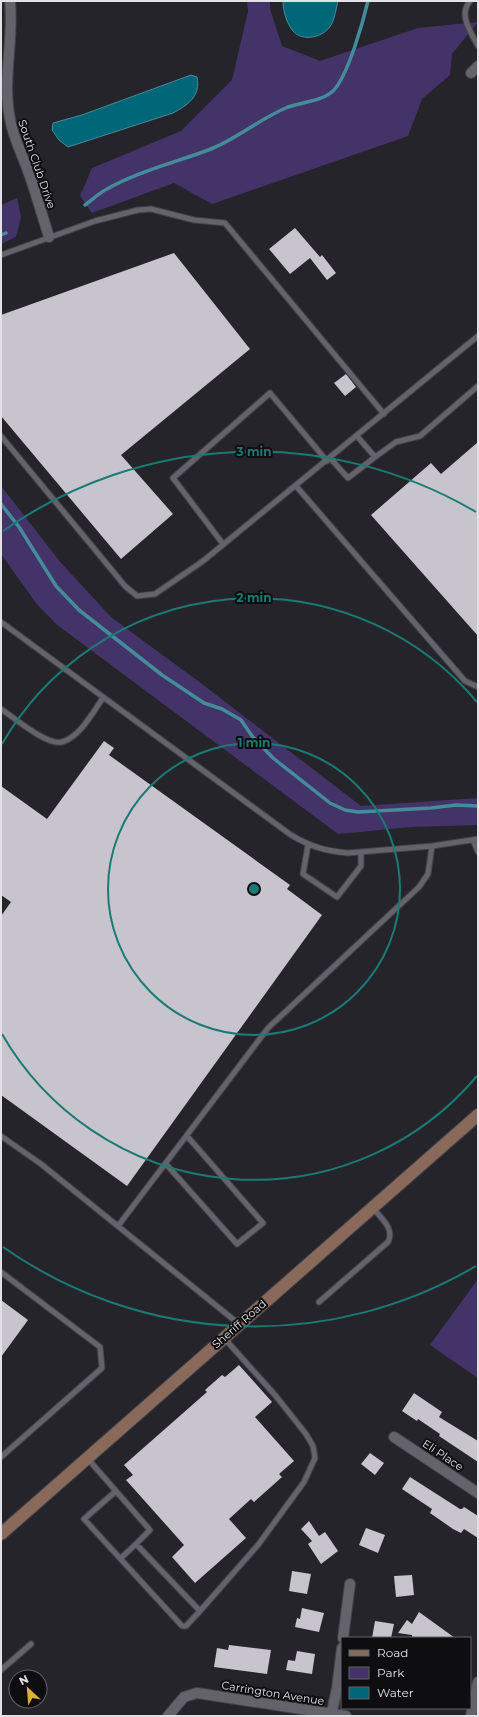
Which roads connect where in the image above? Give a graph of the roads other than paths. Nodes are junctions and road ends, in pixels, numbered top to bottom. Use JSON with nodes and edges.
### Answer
{"nodes":[{"id":1,"x":10,"y":1,"type":"edge"},
{"id":2,"x":470,"y":1,"type":"edge"},
{"id":3,"x":478,"y":46,"type":"edge"},
{"id":4,"x":49,"y":238,"type":"junction"},
{"id":5,"x":1,"y":255,"type":"edge"},
{"id":6,"x":478,"y":336,"type":"edge"},
{"id":7,"x":478,"y":386,"type":"edge"},
{"id":8,"x":384,"y":414,"type":"junction"},
{"id":9,"x":1,"y":436,"type":"edge"},
{"id":10,"x":357,"y":436,"type":"junction"},
{"id":11,"x":375,"y":456,"type":"junction"},
{"id":12,"x":328,"y":459,"type":"junction"},
{"id":13,"x":296,"y":486,"type":"junction"},
{"id":14,"x":223,"y":544,"type":"junction"},
{"id":15,"x":1,"y":622,"type":"edge"},
{"id":16,"x":478,"y":687,"type":"edge"},
{"id":17,"x":103,"y":698,"type":"junction"},
{"id":18,"x":1,"y":709,"type":"edge"},
{"id":19,"x":475,"y":839,"type":"edge"},
{"id":20,"x":308,"y":845,"type":"junction"},
{"id":21,"x":432,"y":846,"type":"junction"},
{"id":22,"x":478,"y":852,"type":"edge"},
{"id":23,"x":361,"y":853,"type":"junction"},
{"id":24,"x":478,"y":1115,"type":"edge"},
{"id":25,"x":1,"y":1136,"type":"edge"},
{"id":26,"x":187,"y":1136,"type":"junction"},
{"id":27,"x":166,"y":1164,"type":"junction"},
{"id":28,"x":372,"y":1207,"type":"junction"},
{"id":29,"x":118,"y":1226,"type":"junction"},
{"id":30,"x":1,"y":1272,"type":"edge"},
{"id":31,"x":319,"y":1302,"type":"dead end"},
{"id":32,"x":239,"y":1324,"type":"junction"},
{"id":33,"x":224,"y":1338,"type":"junction"},
{"id":34,"x":394,"y":1437,"type":"dead end"},
{"id":35,"x":1,"y":1457,"type":"edge"},
{"id":36,"x":87,"y":1458,"type":"junction"},
{"id":37,"x":116,"y":1491,"type":"junction"},
{"id":38,"x":478,"y":1493,"type":"edge"},
{"id":39,"x":1,"y":1534,"type":"edge"},
{"id":40,"x":136,"y":1544,"type":"junction"},
{"id":41,"x":121,"y":1558,"type":"junction"},
{"id":42,"x":350,"y":1584,"type":"dead end"},
{"id":43,"x":200,"y":1611,"type":"junction"},
{"id":44,"x":343,"y":1637,"type":"edge"},
{"id":45,"x":31,"y":1644,"type":"dead end"},
{"id":46,"x":341,"y":1656,"type":"edge"},
{"id":47,"x":1,"y":1670,"type":"edge"},
{"id":48,"x":478,"y":1682,"type":"edge"},
{"id":49,"x":331,"y":1715,"type":"edge"},
{"id":50,"x":168,"y":1716,"type":"edge"},
{"id":51,"x":346,"y":1716,"type":"edge"},
{"id":52,"x":471,"y":1716,"type":"edge"}],
"edges":[{"from":1,"to":4,"type":"street","name":"South Club Drive"},
{"from":2,"to":3,"type":"lane"},
{"from":4,"to":5,"type":"lane"},
{"from":4,"to":8,"type":"lane"},
{"from":6,"to":8,"type":"lane"},
{"from":7,"to":11,"type":"lane"},
{"from":8,"to":10,"type":"lane"},
{"from":9,"to":14,"type":"lane"},
{"from":10,"to":11,"type":"lane"},
{"from":10,"to":12,"type":"lane"},
{"from":11,"to":12,"type":"lane"},
{"from":12,"to":13,"type":"lane"},
{"from":12,"to":14,"type":"lane"},
{"from":13,"to":14,"type":"lane"},
{"from":13,"to":16,"type":"lane"},
{"from":15,"to":17,"type":"lane"},
{"from":17,"to":18,"type":"lane"},
{"from":17,"to":20,"type":"lane"},
{"from":19,"to":21,"type":"lane"},
{"from":19,"to":22,"type":"lane"},
{"from":20,"to":23,"type":"lane"},
{"from":20,"to":23,"type":"lane"},
{"from":21,"to":23,"type":"lane"},
{"from":21,"to":26,"type":"lane"},
{"from":24,"to":28,"type":"main road","name":"Sheriff Road"},
{"from":25,"to":29,"type":"lane"},
{"from":26,"to":27,"type":"lane"},
{"from":26,"to":27,"type":"lane"},
{"from":27,"to":29,"type":"lane"},
{"from":28,"to":31,"type":"lane"},
{"from":28,"to":32,"type":"main road","name":"Sheriff Road"},
{"from":29,"to":32,"type":"lane"},
{"from":30,"to":35,"type":"lane"},
{"from":32,"to":33,"type":"main road","name":"Sheriff Road"},
{"from":33,"to":36,"type":"main road","name":"Sheriff Road"},
{"from":33,"to":43,"type":"lane"},
{"from":34,"to":38,"type":"street","name":"Eli Place"},
{"from":36,"to":37,"type":"lane"},
{"from":36,"to":39,"type":"main road","name":"Sheriff Road"},
{"from":37,"to":40,"type":"lane"},
{"from":37,"to":41,"type":"lane"},
{"from":40,"to":41,"type":"lane"},
{"from":40,"to":43,"type":"lane"},
{"from":41,"to":43,"type":"lane"},
{"from":42,"to":44,"type":"street"},
{"from":45,"to":47,"type":"lane"},
{"from":46,"to":49,"type":"street"},
{"from":48,"to":52,"type":"street"},
{"from":49,"to":50,"type":"street","name":"Carrington Avenue"},
{"from":49,"to":51,"type":"street","name":"Carrington Avenue"}]}
